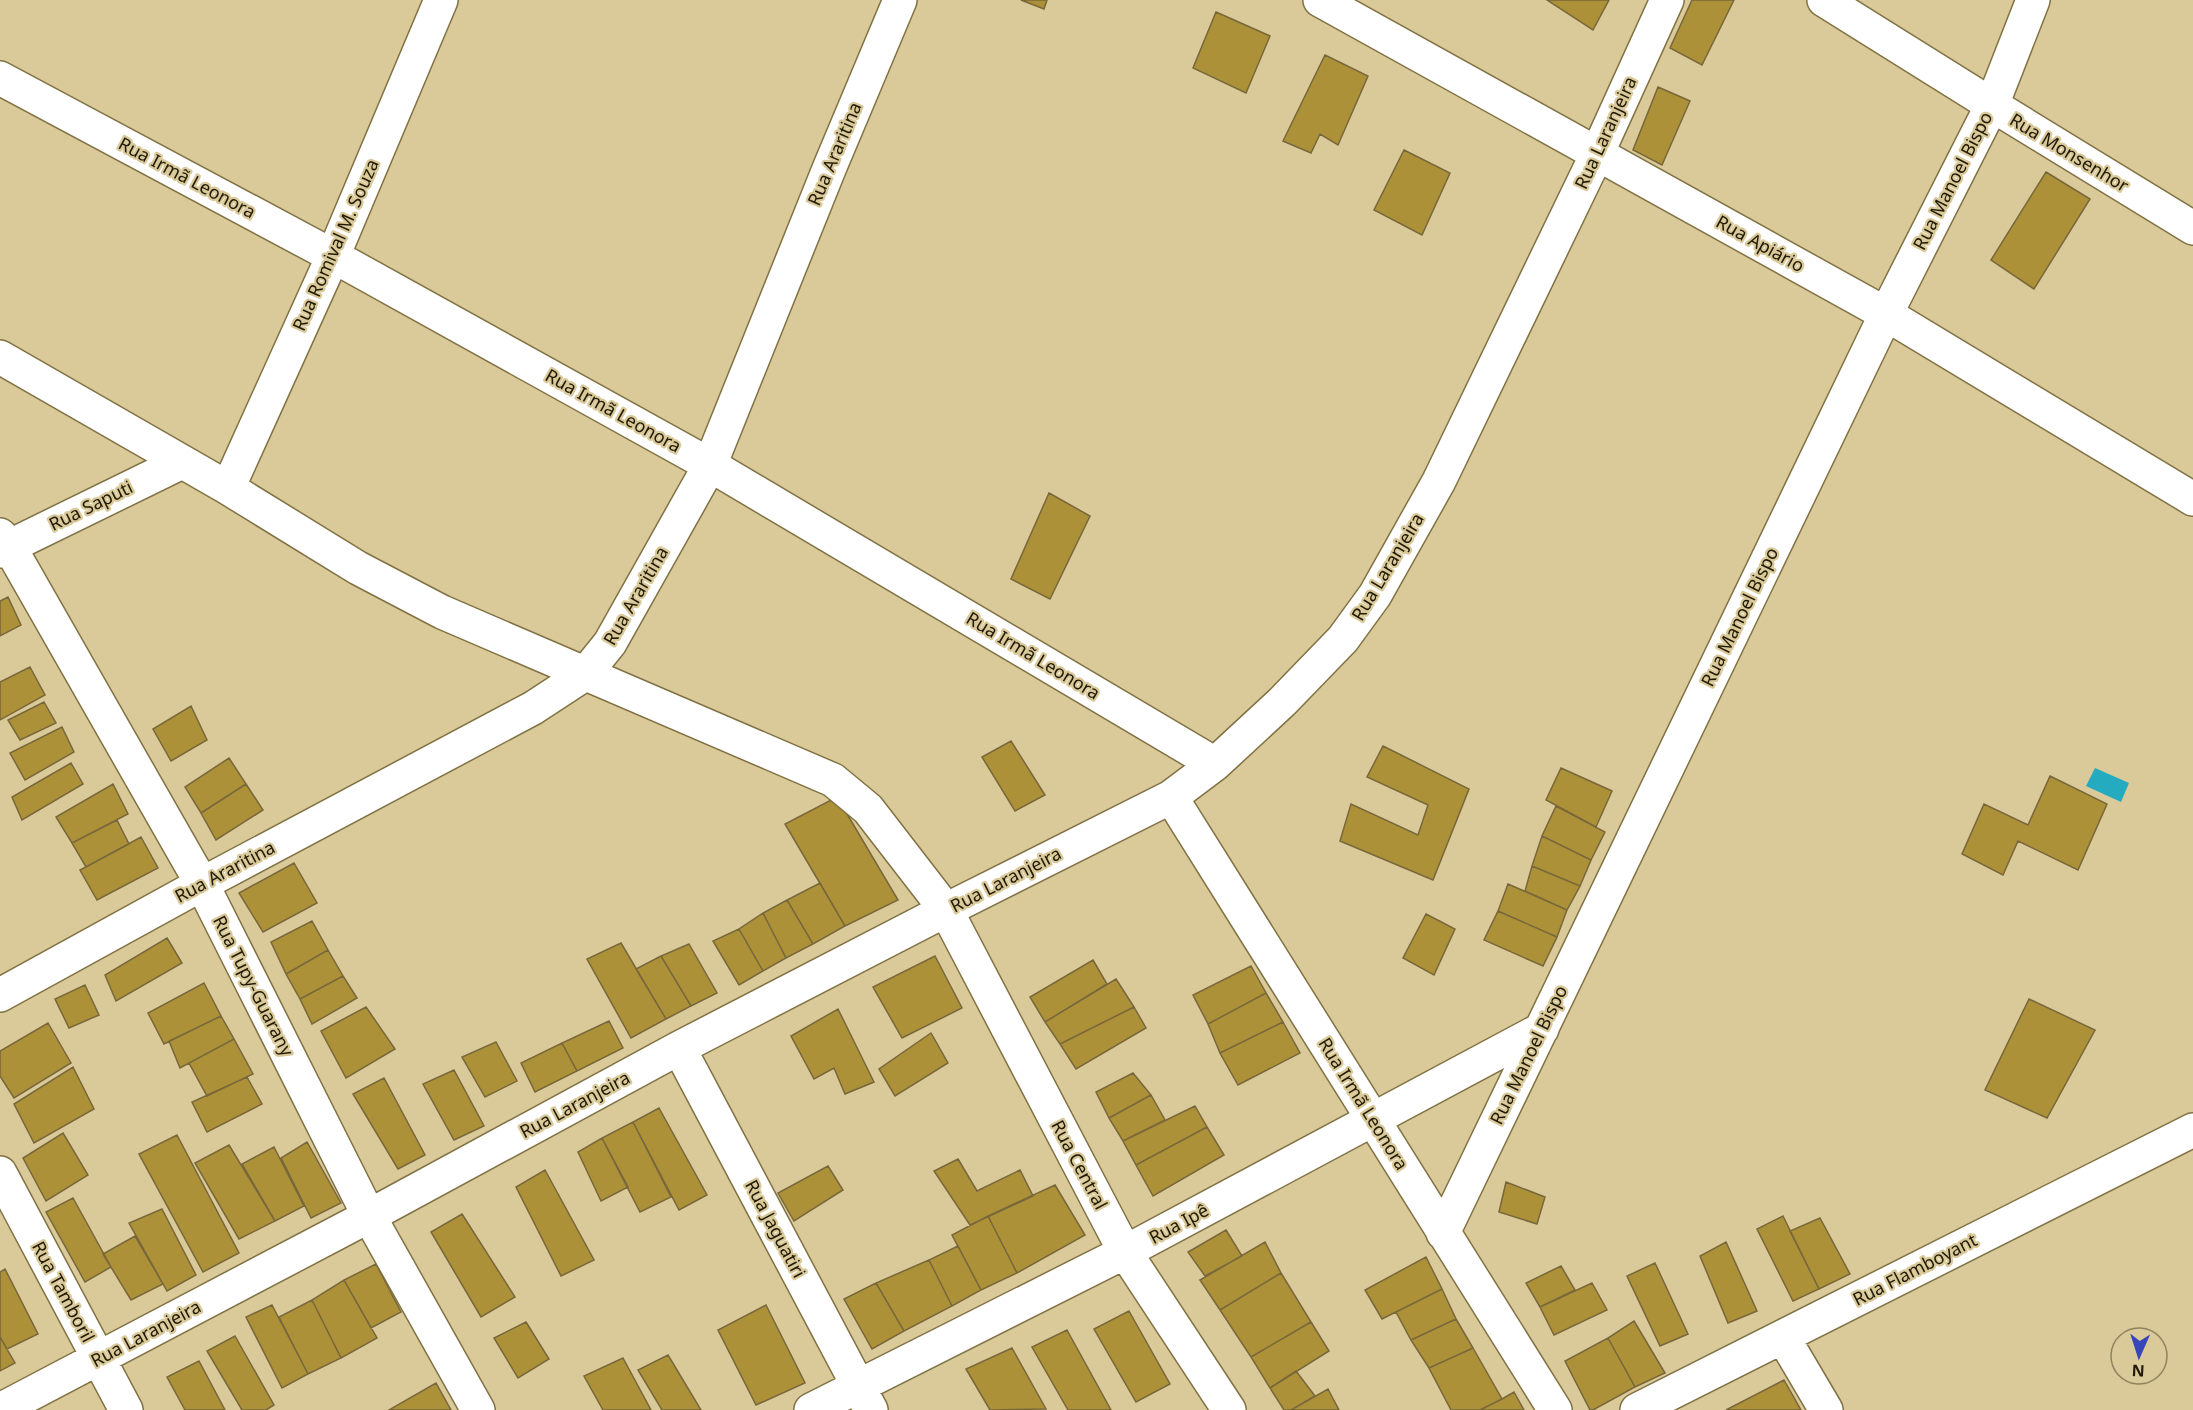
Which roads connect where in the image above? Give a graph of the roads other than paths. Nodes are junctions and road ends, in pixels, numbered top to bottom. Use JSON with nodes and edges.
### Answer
{"nodes":[{"id":1,"x":441,"y":0,"type":"edge"},
{"id":2,"x":900,"y":0,"type":"edge"},
{"id":3,"x":1320,"y":0,"type":"edge"},
{"id":4,"x":1667,"y":0,"type":"edge"},
{"id":5,"x":1824,"y":0,"type":"edge"},
{"id":6,"x":2033,"y":0,"type":"edge"},
{"id":7,"x":0,"y":78,"type":"edge"},
{"id":8,"x":1992,"y":105,"type":"junction"},
{"id":9,"x":1597,"y":154,"type":"junction"},
{"id":10,"x":2193,"y":228,"type":"edge"},
{"id":11,"x":333,"y":256,"type":"junction"},
{"id":12,"x":1887,"y":314,"type":"junction"},
{"id":13,"x":0,"y":357,"type":"edge"},
{"id":14,"x":182,"y":462,"type":"junction"},
{"id":15,"x":710,"y":465,"type":"junction"},
{"id":16,"x":228,"y":488,"type":"junction"},
{"id":17,"x":2193,"y":499,"type":"edge"},
{"id":18,"x":3,"y":544,"type":"edge"},
{"id":19,"x":585,"y":674,"type":"junction"},
{"id":20,"x":1215,"y":764,"type":"junction"},
{"id":21,"x":1172,"y":797,"type":"junction"},
{"id":22,"x":202,"y":884,"type":"junction"},
{"id":23,"x":946,"y":910,"type":"junction"},
{"id":24,"x":0,"y":995,"type":"edge"},
{"id":25,"x":1542,"y":1029,"type":"junction"},
{"id":26,"x":679,"y":1048,"type":"junction"},
{"id":27,"x":1373,"y":1121,"type":"junction"},
{"id":28,"x":2193,"y":1130,"type":"edge"},
{"id":29,"x":0,"y":1173,"type":"edge"},
{"id":30,"x":369,"y":1216,"type":"junction"},
{"id":31,"x":1443,"y":1233,"type":"junction"},
{"id":32,"x":1125,"y":1252,"type":"junction"},
{"id":33,"x":1783,"y":1337,"type":"junction"},
{"id":34,"x":99,"y":1359,"type":"junction"},
{"id":35,"x":864,"y":1398,"type":"edge"},
{"id":36,"x":0,"y":1410,"type":"edge"},
{"id":37,"x":126,"y":1410,"type":"edge"},
{"id":38,"x":478,"y":1410,"type":"edge"},
{"id":39,"x":811,"y":1410,"type":"edge"},
{"id":40,"x":1229,"y":1410,"type":"edge"},
{"id":41,"x":1555,"y":1410,"type":"edge"},
{"id":42,"x":1637,"y":1410,"type":"edge"},
{"id":43,"x":1826,"y":1410,"type":"edge"}],
"edges":[{"from":1,"to":11,"type":"street","name":"Rua Romival M. Souza"},
{"from":2,"to":15,"type":"street","name":"Rua Araritina"},
{"from":3,"to":9,"type":"street","name":"Rua Apiário"},
{"from":4,"to":9,"type":"street","name":"Rua Laranjeira"},
{"from":5,"to":8,"type":"street","name":"Rua Monsenhor"},
{"from":6,"to":8,"type":"street","name":"Rua Manoel Bispo"},
{"from":7,"to":11,"type":"street","name":"Rua Irmã Leonora"},
{"from":8,"to":10,"type":"street","name":"Rua Monsenhor"},
{"from":8,"to":12,"type":"street","name":"Rua Manoel Bispo"},
{"from":9,"to":12,"type":"street","name":"Rua Apiário"},
{"from":9,"to":20,"type":"street","name":"Rua Laranjeira"},
{"from":11,"to":15,"type":"street","name":"Rua Irmã Leonora"},
{"from":11,"to":16,"type":"street","name":"Rua Romival M. Souza"},
{"from":12,"to":17,"type":"street","name":"Rua Apiário"},
{"from":12,"to":25,"type":"street","name":"Rua Manoel Bispo"},
{"from":13,"to":14,"type":"street","name":"Rua Central"},
{"from":14,"to":16,"type":"street","name":"Rua Central"},
{"from":14,"to":18,"type":"street","name":"Rua Saputi"},
{"from":15,"to":19,"type":"street","name":"Rua Araritina"},
{"from":15,"to":20,"type":"street","name":"Rua Irmã Leonora"},
{"from":16,"to":19,"type":"street","name":"Rua Central"},
{"from":18,"to":22,"type":"street","name":"Rua Tupy-Guarany"},
{"from":19,"to":22,"type":"street","name":"Rua Araritina"},
{"from":19,"to":23,"type":"street","name":"Rua Central"},
{"from":20,"to":21,"type":"street","name":"Rua Laranjeira"},
{"from":21,"to":23,"type":"street","name":"Rua Laranjeira"},
{"from":21,"to":27,"type":"street","name":"Rua Irmã Leonora"},
{"from":22,"to":24,"type":"street","name":"Rua Araritina"},
{"from":22,"to":30,"type":"street","name":"Rua Tupy-Guarany"},
{"from":23,"to":26,"type":"street","name":"Rua Laranjeira"},
{"from":23,"to":32,"type":"street","name":"Rua Central"},
{"from":25,"to":27,"type":"street","name":"Rua Ipê"},
{"from":25,"to":31,"type":"street","name":"Rua Manoel Bispo"},
{"from":26,"to":30,"type":"street","name":"Rua Laranjeira"},
{"from":26,"to":35,"type":"street","name":"Rua Jaguatiri"},
{"from":27,"to":31,"type":"street","name":"Rua Irmã Leonora"},
{"from":27,"to":32,"type":"street","name":"Rua Ipê"},
{"from":28,"to":33,"type":"street","name":"Rua Flamboyant"},
{"from":29,"to":34,"type":"street","name":"Rua Tamboril"},
{"from":30,"to":34,"type":"street","name":"Rua Laranjeira"},
{"from":30,"to":38,"type":"street","name":"Rua Tupy-Guarany"},
{"from":31,"to":41,"type":"street","name":"Rua Irmã Leonora"},
{"from":32,"to":35,"type":"street","name":"Rua Ipê"},
{"from":32,"to":40,"type":"street","name":"Rua Central"},
{"from":33,"to":42,"type":"street","name":"Rua Flamboyant"},
{"from":33,"to":43,"type":"street"},
{"from":34,"to":36,"type":"street","name":"Rua Laranjeira"},
{"from":34,"to":37,"type":"street","name":"Rua Tamboril"},
{"from":35,"to":39,"type":"street","name":"Rua Ipê"}]}
